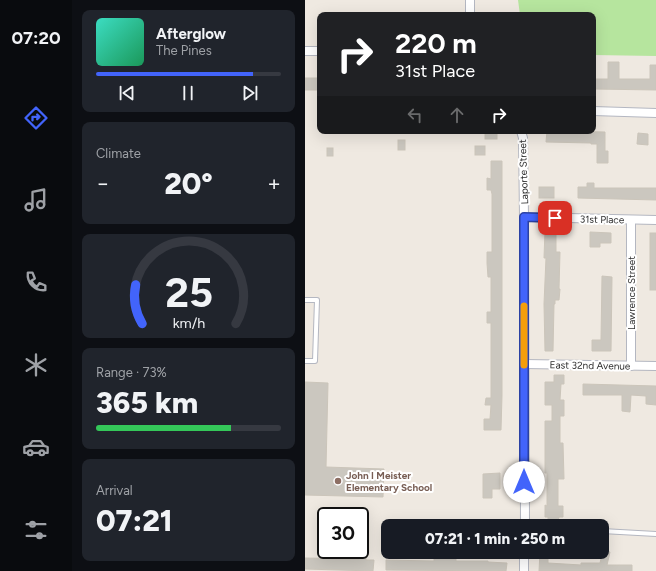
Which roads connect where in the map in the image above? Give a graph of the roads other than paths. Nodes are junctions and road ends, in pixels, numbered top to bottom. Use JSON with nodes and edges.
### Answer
{"nodes":[{"id":1,"x":470,"y":0,"type":"edge"},
{"id":2,"x":470,"y":12,"type":"edge"},
{"id":3,"x":305,"y":51,"type":"edge"},
{"id":4,"x":317,"y":51,"type":"edge"},
{"id":5,"x":596,"y":111,"type":"edge"},
{"id":6,"x":656,"y":113,"type":"edge"},
{"id":7,"x":522,"y":134,"type":"edge"},
{"id":8,"x":524,"y":217,"type":"junction"},
{"id":9,"x":631,"y":220,"type":"junction"},
{"id":10,"x":656,"y":220,"type":"edge"},
{"id":11,"x":305,"y":300,"type":"edge"},
{"id":12,"x":305,"y":361,"type":"edge"},
{"id":13,"x":524,"y":364,"type":"junction"},
{"id":14,"x":631,"y":366,"type":"junction"},
{"id":15,"x":656,"y":366,"type":"edge"},
{"id":16,"x":525,"y":519,"type":"edge"},
{"id":17,"x":609,"y":531,"type":"edge"},
{"id":18,"x":656,"y":534,"type":"edge"},
{"id":19,"x":524,"y":559,"type":"edge"},
{"id":20,"x":524,"y":571,"type":"edge"}],
"edges":[{"from":1,"to":2,"type":"street"},
{"from":3,"to":4,"type":"street"},
{"from":5,"to":6,"type":"street"},
{"from":7,"to":8,"type":"street","name":"Laporte Street"},
{"from":8,"to":9,"type":"street","name":"31st Place"},
{"from":8,"to":13,"type":"street","name":"Laporte Street"},
{"from":9,"to":10,"type":"street","name":"31st Place"},
{"from":9,"to":14,"type":"street","name":"Lawrence Street"},
{"from":11,"to":12,"type":"lane"},
{"from":13,"to":14,"type":"street","name":"East 32nd Avenue"},
{"from":13,"to":16,"type":"street","name":"Laporte Street"},
{"from":14,"to":15,"type":"street","name":"East 32nd Avenue"},
{"from":17,"to":18,"type":"lane"},
{"from":19,"to":20,"type":"street"}]}
